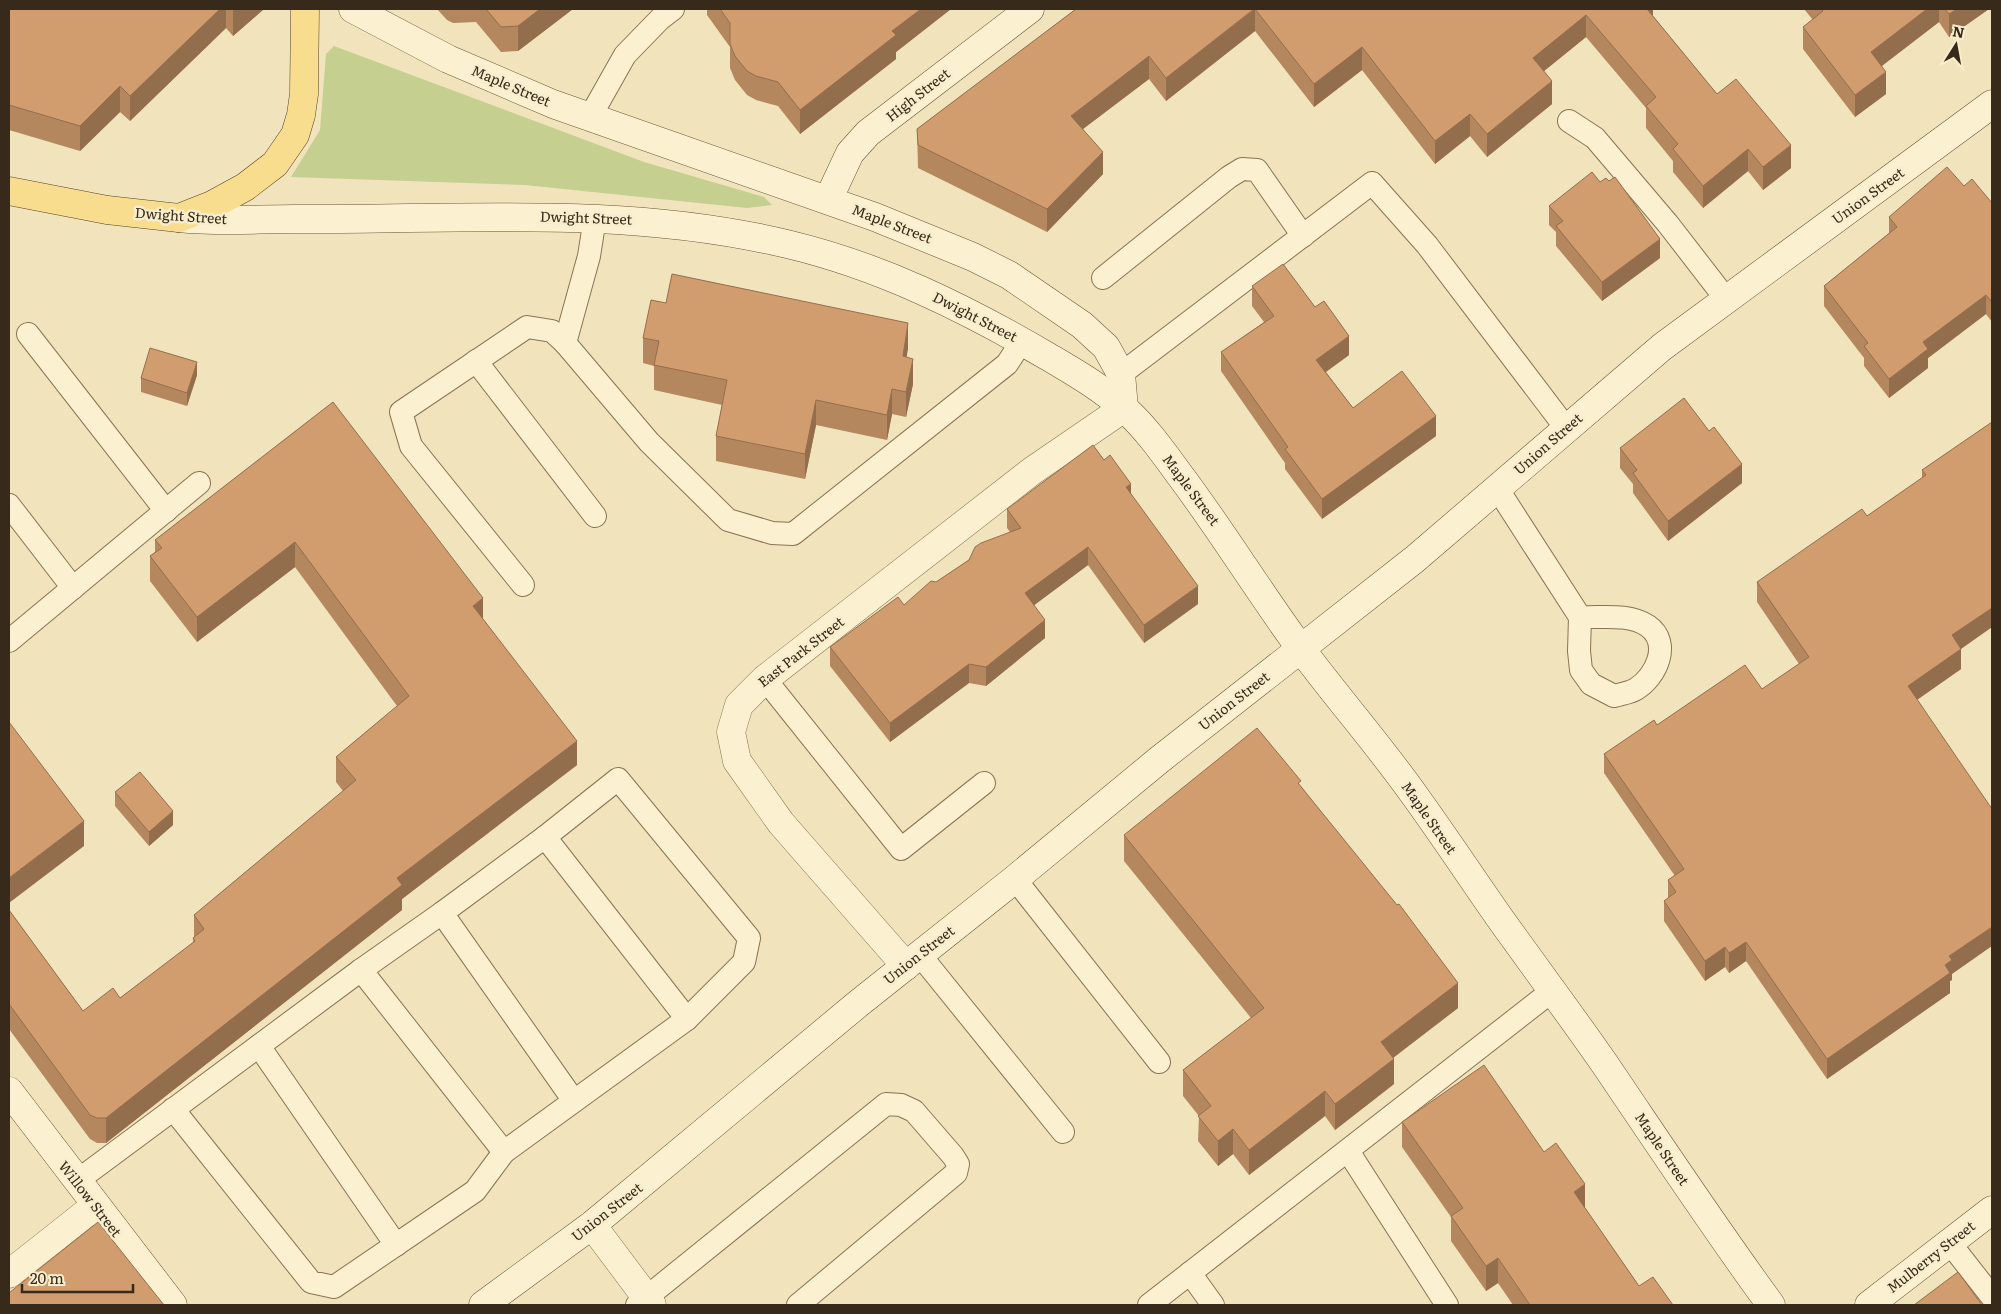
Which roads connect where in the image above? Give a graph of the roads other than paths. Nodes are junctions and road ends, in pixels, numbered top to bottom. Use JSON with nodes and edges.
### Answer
{"nodes":[{"id":1,"x":306,"y":9,"type":"edge"},
{"id":2,"x":353,"y":9,"type":"edge"},
{"id":3,"x":673,"y":9,"type":"edge"},
{"id":4,"x":1030,"y":9,"type":"edge"},
{"id":5,"x":1992,"y":104,"type":"edge"},
{"id":6,"x":590,"y":117,"type":"junction"},
{"id":7,"x":1569,"y":121,"type":"dead end"},
{"id":8,"x":9,"y":191,"type":"edge"},
{"id":9,"x":828,"y":200,"type":"junction"},
{"id":10,"x":179,"y":218,"type":"junction"},
{"id":11,"x":595,"y":218,"type":"junction"},
{"id":12,"x":1303,"y":236,"type":"junction"},
{"id":13,"x":1103,"y":278,"type":"dead end"},
{"id":14,"x":1726,"y":299,"type":"junction"},
{"id":15,"x":28,"y":334,"type":"dead end"},
{"id":16,"x":1022,"y":341,"type":"junction"},
{"id":17,"x":565,"y":343,"type":"junction"},
{"id":18,"x":476,"y":361,"type":"junction"},
{"id":19,"x":1120,"y":374,"type":"junction"},
{"id":20,"x":1124,"y":408,"type":"junction"},
{"id":21,"x":1566,"y":428,"type":"junction"},
{"id":22,"x":199,"y":483,"type":"dead end"},
{"id":23,"x":1497,"y":488,"type":"junction"},
{"id":24,"x":9,"y":505,"type":"edge"},
{"id":25,"x":166,"y":511,"type":"junction"},
{"id":26,"x":595,"y":516,"type":"dead end"},
{"id":27,"x":523,"y":585,"type":"dead end"},
{"id":28,"x":73,"y":588,"type":"junction"},
{"id":29,"x":1580,"y":617,"type":"dead end"},
{"id":30,"x":9,"y":641,"type":"edge"},
{"id":31,"x":1301,"y":649,"type":"junction"},
{"id":32,"x":766,"y":679,"type":"junction"},
{"id":33,"x":984,"y":783,"type":"dead end"},
{"id":34,"x":544,"y":837,"type":"junction"},
{"id":35,"x":1015,"y":880,"type":"junction"},
{"id":36,"x":442,"y":913,"type":"junction"},
{"id":37,"x":913,"y":960,"type":"junction"},
{"id":38,"x":361,"y":970,"type":"junction"},
{"id":39,"x":1552,"y":991,"type":"junction"},
{"id":40,"x":687,"y":1019,"type":"junction"},
{"id":41,"x":259,"y":1046,"type":"junction"},
{"id":42,"x":1159,"y":1062,"type":"dead end"},
{"id":43,"x":9,"y":1092,"type":"edge"},
{"id":44,"x":574,"y":1101,"type":"junction"},
{"id":45,"x":173,"y":1109,"type":"junction"},
{"id":46,"x":1063,"y":1132,"type":"dead end"},
{"id":47,"x":1348,"y":1151,"type":"junction"},
{"id":48,"x":504,"y":1152,"type":"junction"},
{"id":49,"x":77,"y":1181,"type":"junction"},
{"id":50,"x":95,"y":1206,"type":"junction"},
{"id":51,"x":1992,"y":1210,"type":"edge"},
{"id":52,"x":592,"y":1225,"type":"junction"},
{"id":53,"x":1949,"y":1242,"type":"junction"},
{"id":54,"x":396,"y":1245,"type":"junction"},
{"id":55,"x":1190,"y":1273,"type":"junction"},
{"id":56,"x":9,"y":1274,"type":"edge"},
{"id":57,"x":1992,"y":1297,"type":"edge"},
{"id":58,"x":645,"y":1302,"type":"edge"},
{"id":59,"x":173,"y":1305,"type":"edge"},
{"id":60,"x":482,"y":1305,"type":"edge"},
{"id":61,"x":798,"y":1305,"type":"edge"},
{"id":62,"x":1149,"y":1305,"type":"edge"},
{"id":63,"x":1213,"y":1305,"type":"edge"},
{"id":64,"x":1447,"y":1305,"type":"edge"},
{"id":65,"x":1771,"y":1305,"type":"edge"},
{"id":66,"x":1869,"y":1305,"type":"edge"}],
"edges":[{"from":1,"to":10,"type":"main road"},
{"from":2,"to":6,"type":"street","name":"Maple Street"},
{"from":3,"to":6,"type":"lane"},
{"from":4,"to":9,"type":"street","name":"High Street"},
{"from":5,"to":14,"type":"street","name":"Union Street"},
{"from":6,"to":9,"type":"street","name":"Maple Street"},
{"from":7,"to":14,"type":"lane"},
{"from":8,"to":10,"type":"main road","name":"Dwight Street"},
{"from":9,"to":19,"type":"street","name":"Maple Street"},
{"from":10,"to":11,"type":"street","name":"Dwight Street"},
{"from":11,"to":16,"type":"street","name":"Dwight Street"},
{"from":11,"to":17,"type":"lane"},
{"from":12,"to":13,"type":"lane"},
{"from":12,"to":19,"type":"lane"},
{"from":12,"to":21,"type":"lane"},
{"from":14,"to":21,"type":"street","name":"Union Street"},
{"from":15,"to":25,"type":"lane"},
{"from":16,"to":17,"type":"lane"},
{"from":16,"to":20,"type":"street","name":"Dwight Street"},
{"from":17,"to":18,"type":"lane"},
{"from":18,"to":26,"type":"lane"},
{"from":18,"to":27,"type":"lane"},
{"from":19,"to":20,"type":"street","name":"Maple Street"},
{"from":20,"to":31,"type":"street","name":"Maple Street"},
{"from":20,"to":32,"type":"street","name":"East Park Street"},
{"from":21,"to":23,"type":"street","name":"Union Street"},
{"from":22,"to":25,"type":"lane"},
{"from":23,"to":29,"type":"lane"},
{"from":23,"to":31,"type":"street","name":"Union Street"},
{"from":24,"to":28,"type":"lane"},
{"from":25,"to":28,"type":"lane"},
{"from":28,"to":30,"type":"lane"},
{"from":31,"to":35,"type":"street","name":"Union Street"},
{"from":31,"to":39,"type":"street","name":"Maple Street"},
{"from":32,"to":33,"type":"lane"},
{"from":32,"to":37,"type":"street","name":"East Park Street"},
{"from":34,"to":36,"type":"lane"},
{"from":34,"to":40,"type":"lane"},
{"from":34,"to":40,"type":"lane"},
{"from":35,"to":37,"type":"street","name":"Union Street"},
{"from":35,"to":42,"type":"lane"},
{"from":36,"to":38,"type":"lane"},
{"from":36,"to":44,"type":"lane"},
{"from":37,"to":46,"type":"lane"},
{"from":37,"to":52,"type":"street","name":"Union Street"},
{"from":38,"to":41,"type":"lane"},
{"from":38,"to":48,"type":"lane"},
{"from":39,"to":47,"type":"lane"},
{"from":39,"to":65,"type":"street","name":"Maple Street"},
{"from":40,"to":44,"type":"lane"},
{"from":41,"to":45,"type":"lane"},
{"from":41,"to":54,"type":"lane"},
{"from":43,"to":49,"type":"street","name":"Willow Street"},
{"from":44,"to":48,"type":"lane"},
{"from":45,"to":49,"type":"lane"},
{"from":45,"to":54,"type":"lane"},
{"from":47,"to":55,"type":"lane"},
{"from":47,"to":64,"type":"lane"},
{"from":48,"to":54,"type":"lane"},
{"from":49,"to":50,"type":"street","name":"Willow Street"},
{"from":50,"to":56,"type":"street"},
{"from":50,"to":59,"type":"street","name":"Willow Street"},
{"from":51,"to":53,"type":"street","name":"Mulberry Street"},
{"from":52,"to":58,"type":"street"},
{"from":52,"to":60,"type":"street","name":"Union Street"},
{"from":53,"to":57,"type":"lane"},
{"from":53,"to":66,"type":"street","name":"Mulberry Street"},
{"from":55,"to":62,"type":"lane"},
{"from":55,"to":63,"type":"lane"},
{"from":58,"to":61,"type":"lane"}]}
